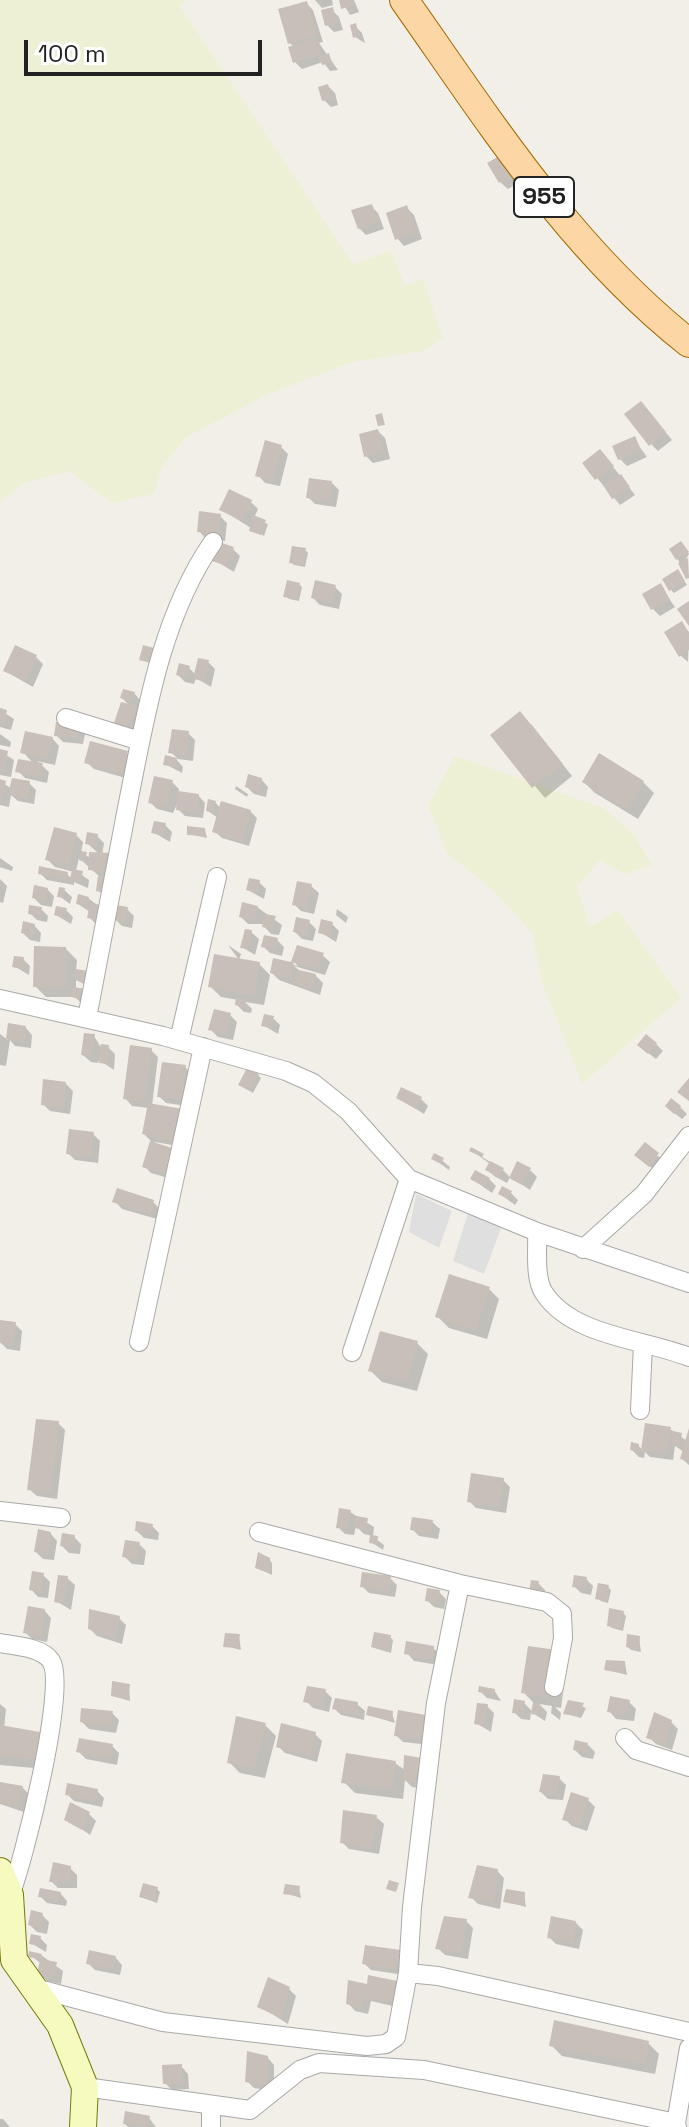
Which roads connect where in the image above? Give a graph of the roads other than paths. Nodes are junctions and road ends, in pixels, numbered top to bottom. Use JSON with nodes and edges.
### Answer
{"nodes":[{"id":1,"x":404,"y":0,"type":"edge"},
{"id":2,"x":689,"y":343,"type":"edge"},
{"id":3,"x":213,"y":542,"type":"dead end"},
{"id":4,"x":66,"y":718,"type":"dead end"},
{"id":5,"x":140,"y":741,"type":"junction"},
{"id":6,"x":217,"y":877,"type":"dead end"},
{"id":7,"x":0,"y":999,"type":"edge"},
{"id":8,"x":87,"y":1018,"type":"junction"},
{"id":9,"x":179,"y":1040,"type":"junction"},
{"id":10,"x":203,"y":1047,"type":"junction"},
{"id":11,"x":689,"y":1136,"type":"edge"},
{"id":12,"x":409,"y":1179,"type":"junction"},
{"id":13,"x":537,"y":1232,"type":"junction"},
{"id":14,"x":583,"y":1249,"type":"junction"},
{"id":15,"x":689,"y":1283,"type":"edge"},
{"id":16,"x":139,"y":1342,"type":"dead end"},
{"id":17,"x":643,"y":1344,"type":"junction"},
{"id":18,"x":352,"y":1352,"type":"dead end"},
{"id":19,"x":689,"y":1357,"type":"edge"},
{"id":20,"x":640,"y":1410,"type":"dead end"},
{"id":21,"x":0,"y":1511,"type":"edge"},
{"id":22,"x":61,"y":1518,"type":"dead end"},
{"id":23,"x":259,"y":1532,"type":"dead end"},
{"id":24,"x":460,"y":1584,"type":"junction"},
{"id":25,"x":0,"y":1643,"type":"edge"},
{"id":26,"x":554,"y":1687,"type":"dead end"},
{"id":27,"x":625,"y":1738,"type":"dead end"},
{"id":28,"x":689,"y":1767,"type":"edge"},
{"id":29,"x":5,"y":1883,"type":"edge"},
{"id":30,"x":408,"y":1973,"type":"junction"},
{"id":31,"x":35,"y":1988,"type":"junction"},
{"id":32,"x":689,"y":2032,"type":"edge"},
{"id":33,"x":689,"y":2048,"type":"edge"},
{"id":34,"x":85,"y":2087,"type":"junction"},
{"id":35,"x":211,"y":2106,"type":"junction"},
{"id":36,"x":676,"y":2125,"type":"edge"},
{"id":37,"x":83,"y":2127,"type":"edge"},
{"id":38,"x":211,"y":2127,"type":"edge"}],
"edges":[{"from":1,"to":2,"type":"main road","number":"955"},
{"from":3,"to":5,"type":"street"},
{"from":4,"to":5,"type":"street"},
{"from":5,"to":8,"type":"street"},
{"from":6,"to":9,"type":"street"},
{"from":7,"to":8,"type":"street"},
{"from":8,"to":9,"type":"street"},
{"from":9,"to":10,"type":"street"},
{"from":10,"to":12,"type":"street"},
{"from":10,"to":16,"type":"street"},
{"from":11,"to":14,"type":"street"},
{"from":12,"to":13,"type":"street"},
{"from":12,"to":18,"type":"street"},
{"from":13,"to":14,"type":"street"},
{"from":13,"to":17,"type":"street"},
{"from":14,"to":15,"type":"street"},
{"from":17,"to":19,"type":"street"},
{"from":17,"to":20,"type":"street"},
{"from":21,"to":22,"type":"street"},
{"from":23,"to":24,"type":"street"},
{"from":24,"to":26,"type":"street"},
{"from":24,"to":30,"type":"street"},
{"from":25,"to":29,"type":"street"},
{"from":27,"to":28,"type":"street"},
{"from":29,"to":31,"type":"street"},
{"from":30,"to":31,"type":"street"},
{"from":30,"to":32,"type":"street"},
{"from":31,"to":34,"type":"street"},
{"from":33,"to":36,"type":"street"},
{"from":34,"to":35,"type":"street"},
{"from":34,"to":37,"type":"street"},
{"from":35,"to":36,"type":"street"},
{"from":35,"to":38,"type":"street"}]}
